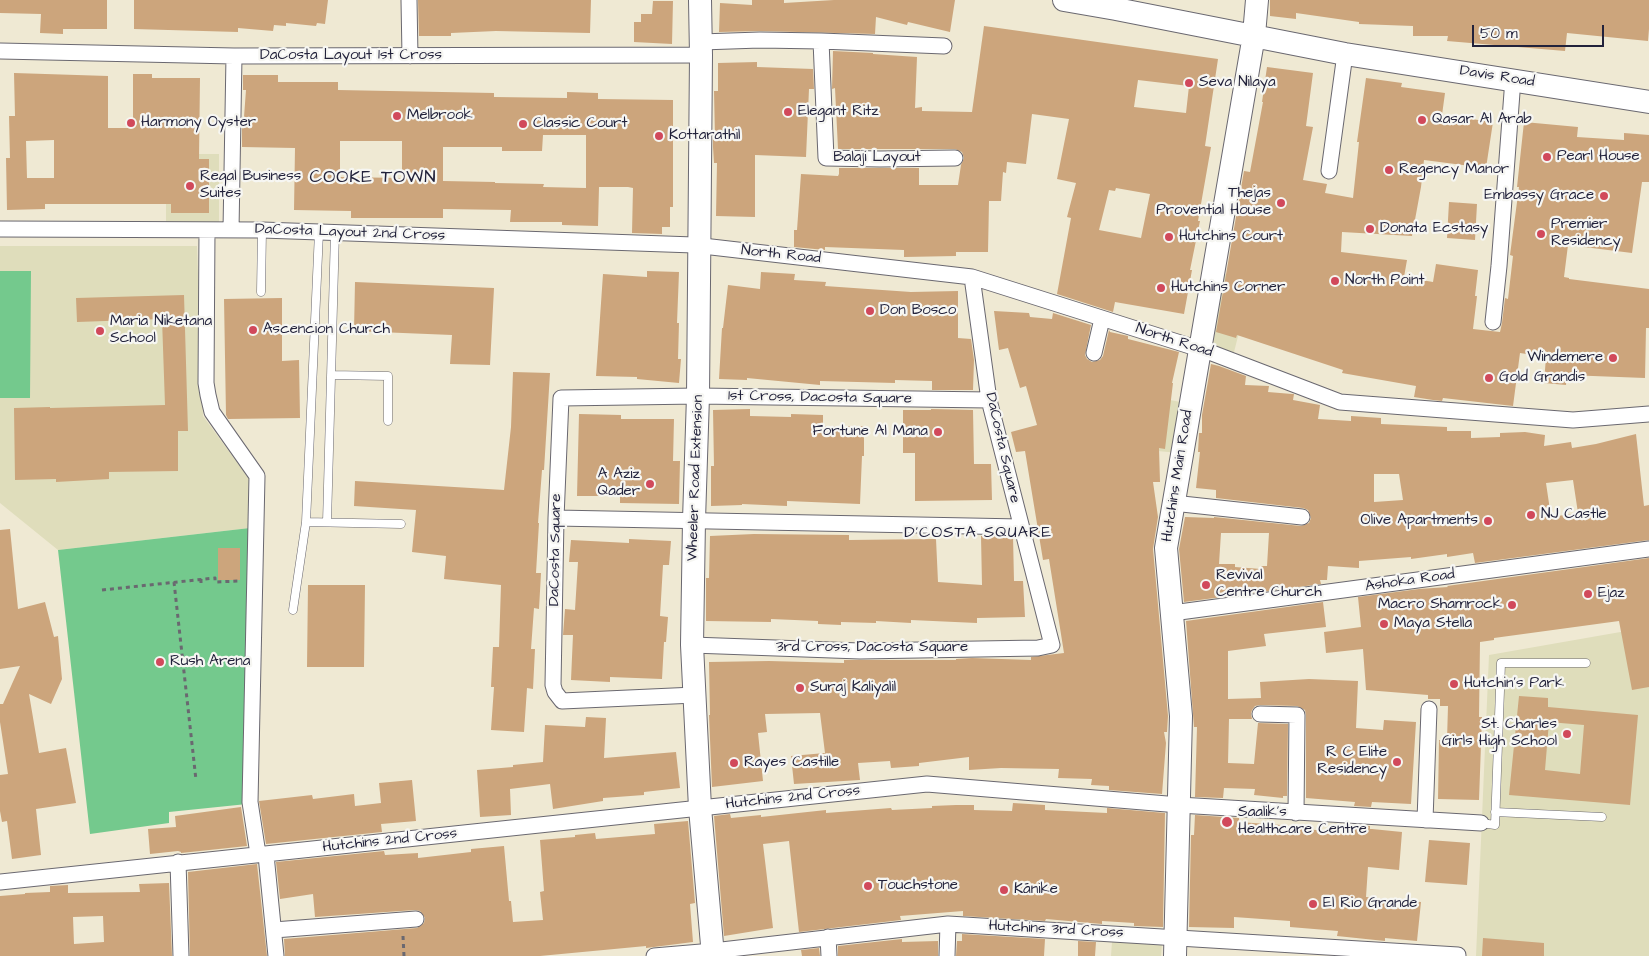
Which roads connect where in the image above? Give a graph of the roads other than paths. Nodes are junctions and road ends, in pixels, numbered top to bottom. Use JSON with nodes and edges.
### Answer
{"nodes":[{"id":1,"x":409,"y":0,"type":"edge"},
{"id":2,"x":700,"y":0,"type":"edge"},
{"id":3,"x":1064,"y":0,"type":"edge"},
{"id":4,"x":1257,"y":0,"type":"edge"},
{"id":5,"x":1117,"y":4,"type":"edge"},
{"id":6,"x":1254,"y":35,"type":"junction"},
{"id":7,"x":820,"y":40,"type":"junction"},
{"id":8,"x":944,"y":46,"type":"dead end"},
{"id":9,"x":701,"y":48,"type":"junction"},
{"id":10,"x":0,"y":52,"type":"edge"},
{"id":11,"x":1345,"y":54,"type":"junction"},
{"id":12,"x":234,"y":56,"type":"junction"},
{"id":13,"x":410,"y":56,"type":"junction"},
{"id":14,"x":1513,"y":79,"type":"junction"},
{"id":15,"x":1649,"y":102,"type":"edge"},
{"id":16,"x":955,"y":158,"type":"dead end"},
{"id":17,"x":1329,"y":171,"type":"dead end"},
{"id":18,"x":0,"y":228,"type":"edge"},
{"id":19,"x":207,"y":230,"type":"junction"},
{"id":20,"x":231,"y":230,"type":"junction"},
{"id":21,"x":262,"y":230,"type":"junction"},
{"id":22,"x":319,"y":232,"type":"junction"},
{"id":23,"x":335,"y":232,"type":"junction"},
{"id":24,"x":700,"y":246,"type":"junction"},
{"id":25,"x":972,"y":277,"type":"junction"},
{"id":26,"x":261,"y":292,"type":"dead end"},
{"id":27,"x":1102,"y":318,"type":"junction"},
{"id":28,"x":1493,"y":322,"type":"dead end"},
{"id":29,"x":1199,"y":349,"type":"junction"},
{"id":30,"x":1094,"y":353,"type":"dead end"},
{"id":31,"x":331,"y":375,"type":"junction"},
{"id":32,"x":698,"y":396,"type":"junction"},
{"id":33,"x":561,"y":398,"type":"joint"},
{"id":34,"x":989,"y":400,"type":"junction"},
{"id":35,"x":1649,"y":414,"type":"edge"},
{"id":36,"x":388,"y":421,"type":"dead end"},
{"id":37,"x":1174,"y":503,"type":"junction"},
{"id":38,"x":1302,"y":517,"type":"dead end"},
{"id":39,"x":556,"y":518,"type":"junction"},
{"id":40,"x":694,"y":520,"type":"junction"},
{"id":41,"x":306,"y":522,"type":"junction"},
{"id":42,"x":327,"y":522,"type":"junction"},
{"id":43,"x":401,"y":524,"type":"dead end"},
{"id":44,"x":1021,"y":527,"type":"junction"},
{"id":45,"x":1649,"y":550,"type":"edge"},
{"id":46,"x":293,"y":610,"type":"dead end"},
{"id":47,"x":1172,"y":612,"type":"junction"},
{"id":48,"x":692,"y":645,"type":"junction"},
{"id":49,"x":1052,"y":645,"type":"joint"},
{"id":50,"x":1586,"y":663,"type":"dead end"},
{"id":51,"x":694,"y":695,"type":"junction"},
{"id":52,"x":1429,"y":709,"type":"dead end"},
{"id":53,"x":1260,"y":714,"type":"dead end"},
{"id":54,"x":1179,"y":806,"type":"junction"},
{"id":55,"x":700,"y":808,"type":"junction"},
{"id":56,"x":1495,"y":812,"type":"junction"},
{"id":57,"x":1296,"y":813,"type":"junction"},
{"id":58,"x":1602,"y":817,"type":"dead end"},
{"id":59,"x":1425,"y":820,"type":"junction"},
{"id":60,"x":1481,"y":823,"type":"joint"},
{"id":61,"x":262,"y":854,"type":"junction"},
{"id":62,"x":178,"y":862,"type":"junction"},
{"id":63,"x":0,"y":882,"type":"edge"},
{"id":64,"x":416,"y":919,"type":"dead end"},
{"id":65,"x":948,"y":924,"type":"junction"},
{"id":66,"x":274,"y":930,"type":"junction"},
{"id":67,"x":828,"y":937,"type":"junction"},
{"id":68,"x":1176,"y":946,"type":"edge"},
{"id":69,"x":713,"y":953,"type":"edge"},
{"id":70,"x":1458,"y":955,"type":"edge"},
{"id":71,"x":181,"y":956,"type":"edge"},
{"id":72,"x":276,"y":956,"type":"edge"},
{"id":73,"x":654,"y":956,"type":"edge"},
{"id":74,"x":829,"y":956,"type":"edge"},
{"id":75,"x":947,"y":956,"type":"edge"}],
"edges":[{"from":1,"to":13,"type":"street"},
{"from":2,"to":9,"type":"street","name":"Wheeler Road Extension"},
{"from":3,"to":5,"type":"street","name":"Davis Road"},
{"from":4,"to":6,"type":"street","name":"Hutchins Main Road"},
{"from":5,"to":6,"type":"street","name":"Davis Road"},
{"from":6,"to":11,"type":"street","name":"Davis Road"},
{"from":6,"to":29,"type":"street","name":"Hutchins Main Road"},
{"from":7,"to":8,"type":"street"},
{"from":7,"to":9,"type":"street"},
{"from":7,"to":16,"type":"street","name":"Balaji Layout"},
{"from":9,"to":13,"type":"street","name":"DaCosta Layout 1st Cross"},
{"from":9,"to":24,"type":"street","name":"Wheeler Road Extension"},
{"from":10,"to":12,"type":"street","name":"DaCosta Layout 1st Cross"},
{"from":11,"to":14,"type":"street","name":"Davis Road"},
{"from":11,"to":17,"type":"street"},
{"from":12,"to":13,"type":"street","name":"DaCosta Layout 1st Cross"},
{"from":12,"to":20,"type":"street"},
{"from":14,"to":15,"type":"street","name":"Davis Road"},
{"from":14,"to":28,"type":"street"},
{"from":18,"to":19,"type":"street","name":"DaCosta Layout 2nd Cross"},
{"from":19,"to":20,"type":"street","name":"DaCosta Layout 2nd Cross"},
{"from":19,"to":61,"type":"street"},
{"from":20,"to":21,"type":"street","name":"DaCosta Layout 2nd Cross"},
{"from":21,"to":22,"type":"street","name":"DaCosta Layout 2nd Cross"},
{"from":21,"to":26,"type":"lane"},
{"from":22,"to":23,"type":"street","name":"DaCosta Layout 2nd Cross"},
{"from":22,"to":41,"type":"lane"},
{"from":23,"to":24,"type":"street","name":"DaCosta Layout 2nd Cross"},
{"from":23,"to":31,"type":"lane"},
{"from":24,"to":25,"type":"street","name":"North Road"},
{"from":24,"to":32,"type":"street","name":"Wheeler Road Extension"},
{"from":25,"to":27,"type":"street","name":"North Road"},
{"from":25,"to":34,"type":"street","name":"DaCosta Square"},
{"from":27,"to":29,"type":"street","name":"North Road"},
{"from":27,"to":30,"type":"street"},
{"from":29,"to":35,"type":"street","name":"North Road"},
{"from":29,"to":37,"type":"street","name":"Hutchins Main Road"},
{"from":31,"to":36,"type":"lane"},
{"from":31,"to":42,"type":"lane"},
{"from":32,"to":33,"type":"street","name":"1st Cross, Dacosta Square"},
{"from":32,"to":34,"type":"street","name":"1st Cross, Dacosta Square"},
{"from":32,"to":40,"type":"street","name":"Wheeler Road Extension"},
{"from":33,"to":39,"type":"street","name":"DaCosta Square"},
{"from":34,"to":44,"type":"street","name":"DaCosta Square"},
{"from":37,"to":38,"type":"street"},
{"from":37,"to":47,"type":"street","name":"Hutchins Main Road"},
{"from":39,"to":40,"type":"street"},
{"from":39,"to":51,"type":"street","name":"DaCosta Square"},
{"from":40,"to":44,"type":"street"},
{"from":40,"to":48,"type":"street","name":"Wheeler Road Extension"},
{"from":41,"to":42,"type":"lane"},
{"from":41,"to":46,"type":"lane"},
{"from":42,"to":43,"type":"lane"},
{"from":44,"to":49,"type":"street","name":"DaCosta Square"},
{"from":45,"to":47,"type":"street","name":"Ashoka Road"},
{"from":47,"to":54,"type":"street","name":"Hutchins Main Road"},
{"from":48,"to":49,"type":"street","name":"3rd Cross, Dacosta Square"},
{"from":48,"to":51,"type":"street","name":"Wheeler Road Extension"},
{"from":50,"to":56,"type":"lane"},
{"from":51,"to":55,"type":"street","name":"Wheeler Road Extension"},
{"from":52,"to":59,"type":"street"},
{"from":53,"to":57,"type":"street"},
{"from":54,"to":55,"type":"street","name":"Hutchins 2nd Cross"},
{"from":54,"to":57,"type":"street","name":"Hutchins 2nd Cross"},
{"from":54,"to":68,"type":"street","name":"Hutchins Main Road"},
{"from":55,"to":61,"type":"street","name":"Hutchins 2nd Cross"},
{"from":55,"to":69,"type":"street","name":"Wheeler Road Extension"},
{"from":56,"to":58,"type":"lane"},
{"from":56,"to":60,"type":"lane","name":"Hutchins 2nd Cross"},
{"from":57,"to":59,"type":"street","name":"Hutchins 2nd Cross"},
{"from":59,"to":60,"type":"street","name":"Hutchins 2nd Cross"},
{"from":61,"to":62,"type":"street","name":"Hutchins 2nd Cross"},
{"from":61,"to":66,"type":"street"},
{"from":62,"to":63,"type":"street","name":"Hutchins 2nd Cross"},
{"from":62,"to":71,"type":"street"},
{"from":64,"to":66,"type":"street"},
{"from":65,"to":67,"type":"street","name":"Hutchins 3rd Cross"},
{"from":65,"to":68,"type":"street","name":"Hutchins 3rd Cross"},
{"from":65,"to":75,"type":"street"},
{"from":66,"to":72,"type":"street"},
{"from":67,"to":69,"type":"street","name":"Hutchins 3rd Cross"},
{"from":67,"to":74,"type":"street"},
{"from":68,"to":70,"type":"street","name":"Hutchins 3rd Cross"},
{"from":69,"to":73,"type":"street","name":"Hutchins 3rd Cross"}]}
